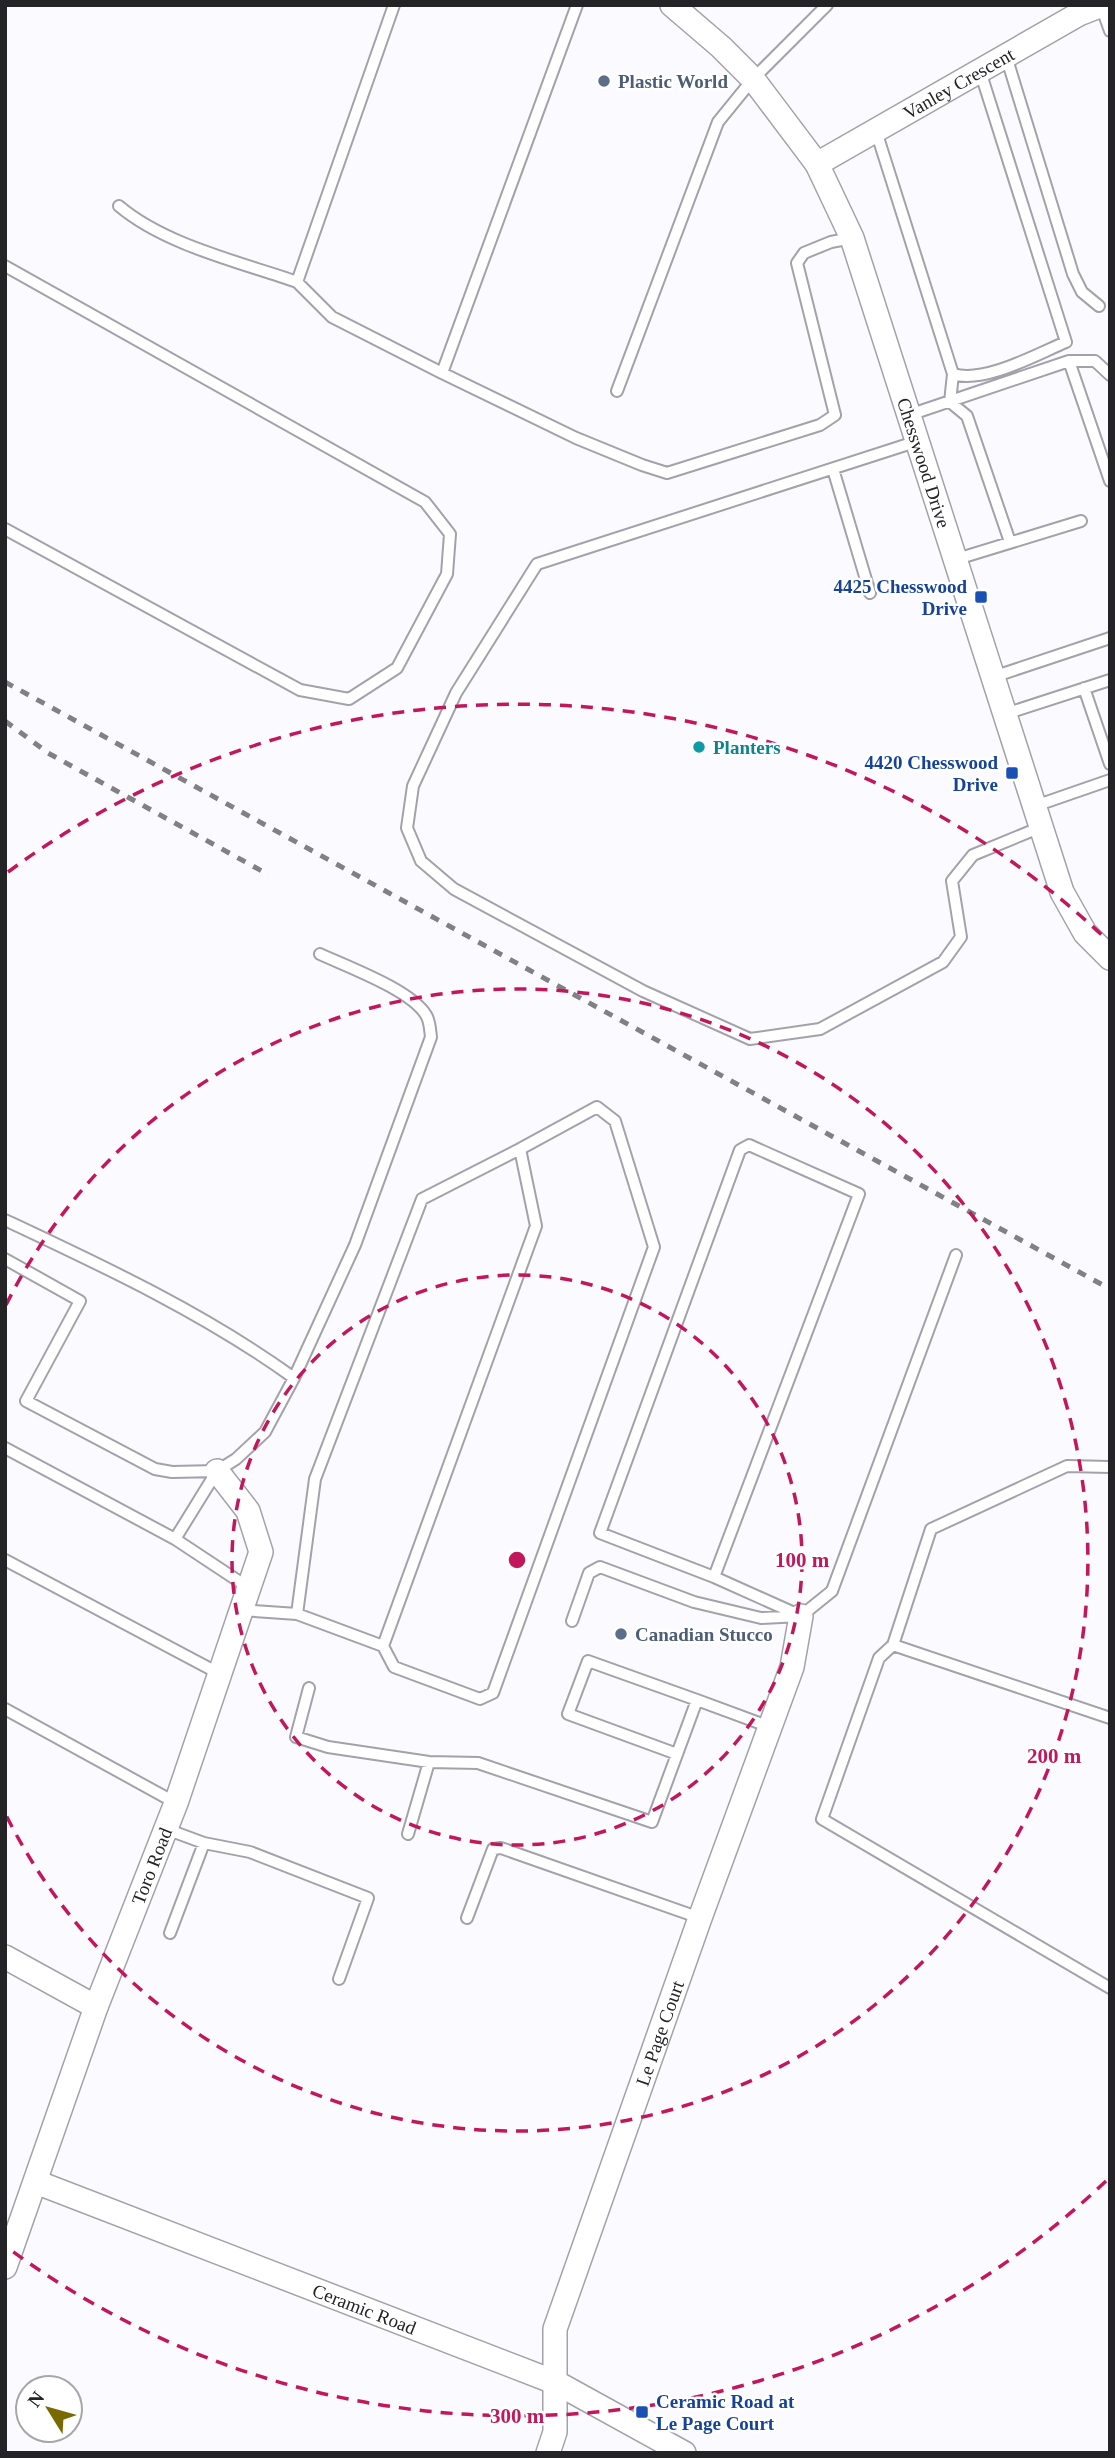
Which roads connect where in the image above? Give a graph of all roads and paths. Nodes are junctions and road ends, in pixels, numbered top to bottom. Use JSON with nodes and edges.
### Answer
{"nodes":[{"id":1,"x":394,"y":5,"type":"edge"},
{"id":2,"x":577,"y":5,"type":"edge"},
{"id":3,"x":672,"y":5,"type":"edge"},
{"id":4,"x":827,"y":5,"type":"edge"},
{"id":5,"x":1102,"y":6,"type":"edge"},
{"id":6,"x":1110,"y":31,"type":"edge"},
{"id":7,"x":1006,"y":56,"type":"junction"},
{"id":8,"x":980,"y":71,"type":"junction"},
{"id":9,"x":753,"y":79,"type":"junction"},
{"id":10,"x":876,"y":131,"type":"junction"},
{"id":11,"x":817,"y":164,"type":"junction"},
{"id":12,"x":119,"y":206,"type":"dead end"},
{"id":13,"x":852,"y":238,"type":"junction"},
{"id":14,"x":5,"y":265,"type":"edge"},
{"id":15,"x":297,"y":282,"type":"junction"},
{"id":16,"x":1099,"y":306,"type":"dead end"},
{"id":17,"x":1069,"y":361,"type":"junction"},
{"id":18,"x":442,"y":373,"type":"junction"},
{"id":19,"x":953,"y":374,"type":"junction"},
{"id":20,"x":1110,"y":375,"type":"edge"},
{"id":21,"x":617,"y":391,"type":"dead end"},
{"id":22,"x":950,"y":402,"type":"junction"},
{"id":23,"x":909,"y":415,"type":"junction"},
{"id":24,"x":918,"y":441,"type":"junction"},
{"id":25,"x":833,"y":469,"type":"junction"},
{"id":26,"x":1110,"y":481,"type":"edge"},
{"id":27,"x":1081,"y":521,"type":"dead end"},
{"id":28,"x":5,"y":529,"type":"edge"},
{"id":29,"x":1010,"y":542,"type":"junction"},
{"id":30,"x":957,"y":559,"type":"junction"},
{"id":31,"x":870,"y":593,"type":"dead end"},
{"id":32,"x":1110,"y":638,"type":"edge"},
{"id":33,"x":993,"y":677,"type":"junction"},
{"id":34,"x":1110,"y":680,"type":"edge"},
{"id":35,"x":1084,"y":688,"type":"junction"},
{"id":36,"x":1005,"y":714,"type":"junction"},
{"id":37,"x":1110,"y":764,"type":"edge"},
{"id":38,"x":1110,"y":780,"type":"edge"},
{"id":39,"x":1038,"y":816,"type":"junction"},
{"id":40,"x":320,"y":954,"type":"dead end"},
{"id":41,"x":1110,"y":958,"type":"edge"},
{"id":42,"x":520,"y":1149,"type":"junction"},
{"id":43,"x":5,"y":1220,"type":"edge"},
{"id":44,"x":956,"y":1255,"type":"dead end"},
{"id":45,"x":5,"y":1259,"type":"edge"},
{"id":46,"x":294,"y":1378,"type":"junction"},
{"id":47,"x":5,"y":1448,"type":"edge"},
{"id":48,"x":1110,"y":1467,"type":"edge"},
{"id":49,"x":217,"y":1471,"type":"junction"},
{"id":50,"x":175,"y":1539,"type":"junction"},
{"id":51,"x":5,"y":1560,"type":"edge"},
{"id":52,"x":714,"y":1577,"type":"junction"},
{"id":53,"x":248,"y":1588,"type":"junction"},
{"id":54,"x":241,"y":1610,"type":"junction"},
{"id":55,"x":297,"y":1614,"type":"junction"},
{"id":56,"x":801,"y":1616,"type":"junction"},
{"id":57,"x":572,"y":1621,"type":"dead end"},
{"id":58,"x":893,"y":1645,"type":"junction"},
{"id":59,"x":383,"y":1646,"type":"junction"},
{"id":60,"x":220,"y":1674,"type":"junction"},
{"id":61,"x":309,"y":1688,"type":"dead end"},
{"id":62,"x":697,"y":1700,"type":"junction"},
{"id":63,"x":5,"y":1709,"type":"edge"},
{"id":64,"x":1110,"y":1718,"type":"edge"},
{"id":65,"x":770,"y":1727,"type":"junction"},
{"id":66,"x":677,"y":1754,"type":"junction"},
{"id":67,"x":429,"y":1762,"type":"junction"},
{"id":68,"x":176,"y":1803,"type":"junction"},
{"id":69,"x":166,"y":1829,"type":"junction"},
{"id":70,"x":408,"y":1834,"type":"dead end"},
{"id":71,"x":204,"y":1843,"type":"junction"},
{"id":72,"x":467,"y":1918,"type":"dead end"},
{"id":73,"x":700,"y":1918,"type":"junction"},
{"id":74,"x":170,"y":1933,"type":"dead end"},
{"id":75,"x":5,"y":1957,"type":"edge"},
{"id":76,"x":339,"y":1979,"type":"dead end"},
{"id":77,"x":1110,"y":1988,"type":"edge"},
{"id":78,"x":96,"y":2007,"type":"junction"},
{"id":79,"x":36,"y":2182,"type":"junction"},
{"id":80,"x":5,"y":2267,"type":"edge"},
{"id":81,"x":557,"y":2383,"type":"junction"},
{"id":82,"x":548,"y":2453,"type":"edge"},
{"id":83,"x":684,"y":2453,"type":"edge"}],
"edges":[{"from":1,"to":15,"type":"lane"},
{"from":2,"to":18,"type":"lane"},
{"from":3,"to":9,"type":"street","name":"Chesswood Drive"},
{"from":4,"to":9,"type":"lane"},
{"from":5,"to":6,"type":"lane"},
{"from":5,"to":7,"type":"street","name":"Vanley Crescent"},
{"from":7,"to":8,"type":"street","name":"Vanley Crescent"},
{"from":7,"to":16,"type":"lane"},
{"from":8,"to":10,"type":"street","name":"Vanley Crescent"},
{"from":8,"to":19,"type":"lane"},
{"from":9,"to":11,"type":"street","name":"Chesswood Drive"},
{"from":9,"to":21,"type":"lane"},
{"from":10,"to":11,"type":"street","name":"Vanley Crescent"},
{"from":10,"to":19,"type":"lane"},
{"from":11,"to":13,"type":"street","name":"Chesswood Drive"},
{"from":12,"to":15,"type":"lane"},
{"from":13,"to":18,"type":"lane"},
{"from":13,"to":23,"type":"street","name":"Chesswood Drive"},
{"from":14,"to":28,"type":"lane"},
{"from":15,"to":18,"type":"lane"},
{"from":17,"to":20,"type":"lane"},
{"from":17,"to":22,"type":"lane"},
{"from":17,"to":26,"type":"lane"},
{"from":19,"to":22,"type":"lane"},
{"from":22,"to":23,"type":"lane"},
{"from":22,"to":29,"type":"lane"},
{"from":23,"to":24,"type":"street","name":"Chesswood Drive"},
{"from":24,"to":25,"type":"lane"},
{"from":24,"to":30,"type":"street","name":"Chesswood Drive"},
{"from":25,"to":31,"type":"lane"},
{"from":25,"to":39,"type":"lane"},
{"from":27,"to":29,"type":"lane"},
{"from":29,"to":30,"type":"lane"},
{"from":30,"to":33,"type":"street","name":"Chesswood Drive"},
{"from":32,"to":33,"type":"lane"},
{"from":33,"to":36,"type":"street","name":"Chesswood Drive"},
{"from":34,"to":35,"type":"lane"},
{"from":35,"to":36,"type":"lane"},
{"from":35,"to":37,"type":"lane"},
{"from":36,"to":39,"type":"street","name":"Chesswood Drive"},
{"from":38,"to":39,"type":"lane"},
{"from":39,"to":41,"type":"street","name":"Chesswood Drive"},
{"from":40,"to":46,"type":"lane"},
{"from":42,"to":55,"type":"lane"},
{"from":42,"to":59,"type":"lane"},
{"from":42,"to":59,"type":"lane"},
{"from":43,"to":46,"type":"lane"},
{"from":44,"to":56,"type":"lane"},
{"from":45,"to":49,"type":"lane"},
{"from":46,"to":49,"type":"lane"},
{"from":47,"to":50,"type":"lane"},
{"from":48,"to":58,"type":"lane"},
{"from":49,"to":50,"type":"lane"},
{"from":49,"to":53,"type":"street","name":"Toro Road"},
{"from":50,"to":53,"type":"lane"},
{"from":51,"to":60,"type":"lane"},
{"from":52,"to":52,"type":"lane"},
{"from":52,"to":56,"type":"lane"},
{"from":53,"to":54,"type":"street","name":"Toro Road"},
{"from":54,"to":55,"type":"lane"},
{"from":54,"to":60,"type":"street","name":"Toro Road"},
{"from":55,"to":59,"type":"lane"},
{"from":56,"to":57,"type":"lane"},
{"from":56,"to":65,"type":"street","name":"Le Page Court"},
{"from":58,"to":64,"type":"lane"},
{"from":58,"to":77,"type":"lane"},
{"from":60,"to":68,"type":"street","name":"Toro Road"},
{"from":61,"to":67,"type":"lane"},
{"from":62,"to":65,"type":"lane"},
{"from":62,"to":66,"type":"lane"},
{"from":62,"to":66,"type":"lane"},
{"from":63,"to":68,"type":"lane"},
{"from":65,"to":73,"type":"street","name":"Le Page Court"},
{"from":66,"to":67,"type":"lane"},
{"from":67,"to":70,"type":"lane"},
{"from":68,"to":69,"type":"street","name":"Toro Road"},
{"from":69,"to":71,"type":"lane"},
{"from":69,"to":78,"type":"street","name":"Toro Road"},
{"from":71,"to":74,"type":"lane"},
{"from":71,"to":76,"type":"lane"},
{"from":72,"to":73,"type":"lane"},
{"from":73,"to":81,"type":"street","name":"Le Page Court"},
{"from":75,"to":78,"type":"street"},
{"from":78,"to":79,"type":"street","name":"Toro Road"},
{"from":79,"to":80,"type":"street","name":"Toro Road"},
{"from":79,"to":81,"type":"street","name":"Ceramic Road"},
{"from":81,"to":82,"type":"street","name":"Le Page Court"},
{"from":81,"to":83,"type":"street","name":"Ceramic Road"}]}
